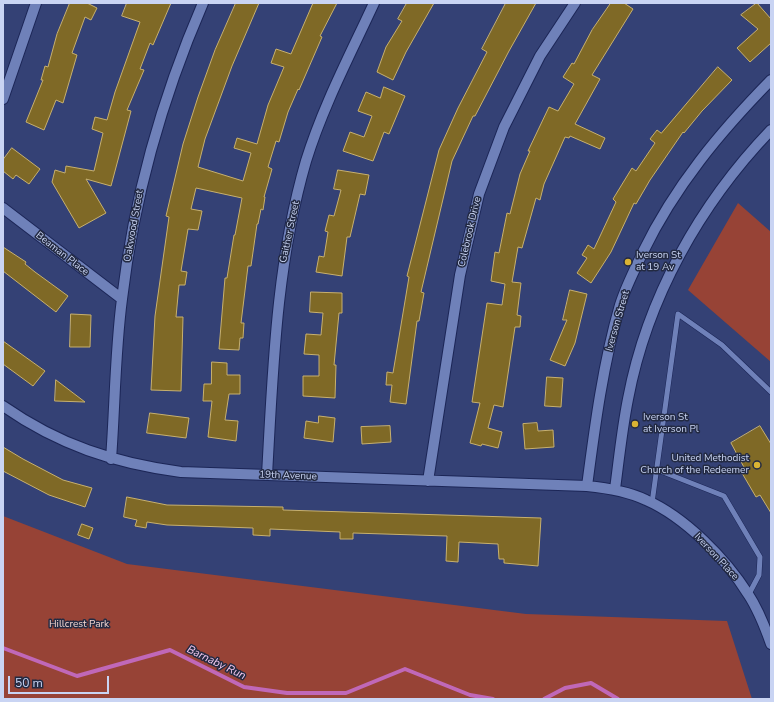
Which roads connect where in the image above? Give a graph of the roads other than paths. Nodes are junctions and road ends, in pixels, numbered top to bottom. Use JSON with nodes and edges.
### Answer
{"nodes":[{"id":1,"x":36,"y":3,"type":"edge"},
{"id":2,"x":203,"y":3,"type":"edge"},
{"id":3,"x":374,"y":3,"type":"edge"},
{"id":4,"x":575,"y":3,"type":"edge"},
{"id":5,"x":771,"y":80,"type":"edge"},
{"id":6,"x":3,"y":99,"type":"edge"},
{"id":7,"x":771,"y":130,"type":"edge"},
{"id":8,"x":3,"y":208,"type":"edge"},
{"id":9,"x":122,"y":299,"type":"junction"},
{"id":10,"x":771,"y":392,"type":"edge"},
{"id":11,"x":3,"y":406,"type":"edge"},
{"id":12,"x":111,"y":459,"type":"junction"},
{"id":13,"x":658,"y":470,"type":"junction"},
{"id":14,"x":267,"y":475,"type":"junction"},
{"id":15,"x":428,"y":481,"type":"junction"},
{"id":16,"x":587,"y":486,"type":"junction"},
{"id":17,"x":615,"y":489,"type":"junction"},
{"id":18,"x":652,"y":503,"type":"junction"},
{"id":19,"x":748,"y":594,"type":"junction"},
{"id":20,"x":771,"y":644,"type":"edge"}],
"edges":[{"from":1,"to":6,"type":"street"},
{"from":2,"to":9,"type":"street","name":"Oakwood Street"},
{"from":3,"to":14,"type":"street","name":"Gaither Street"},
{"from":4,"to":15,"type":"street","name":"Colebrook Drive"},
{"from":5,"to":16,"type":"street","name":"Iverson Street"},
{"from":7,"to":17,"type":"street"},
{"from":8,"to":9,"type":"street","name":"Beaman Place"},
{"from":9,"to":12,"type":"street","name":"Oakwood Street"},
{"from":10,"to":13,"type":"lane"},
{"from":11,"to":12,"type":"street","name":"19th Avenue"},
{"from":12,"to":14,"type":"street","name":"19th Avenue"},
{"from":13,"to":18,"type":"lane"},
{"from":13,"to":19,"type":"lane"},
{"from":14,"to":15,"type":"street","name":"19th Avenue"},
{"from":15,"to":16,"type":"street","name":"19th Avenue"},
{"from":16,"to":17,"type":"street","name":"Iverson Place"},
{"from":17,"to":18,"type":"street","name":"Iverson Place"},
{"from":18,"to":19,"type":"street","name":"Iverson Place"},
{"from":19,"to":20,"type":"street","name":"Iverson Place"}]}
